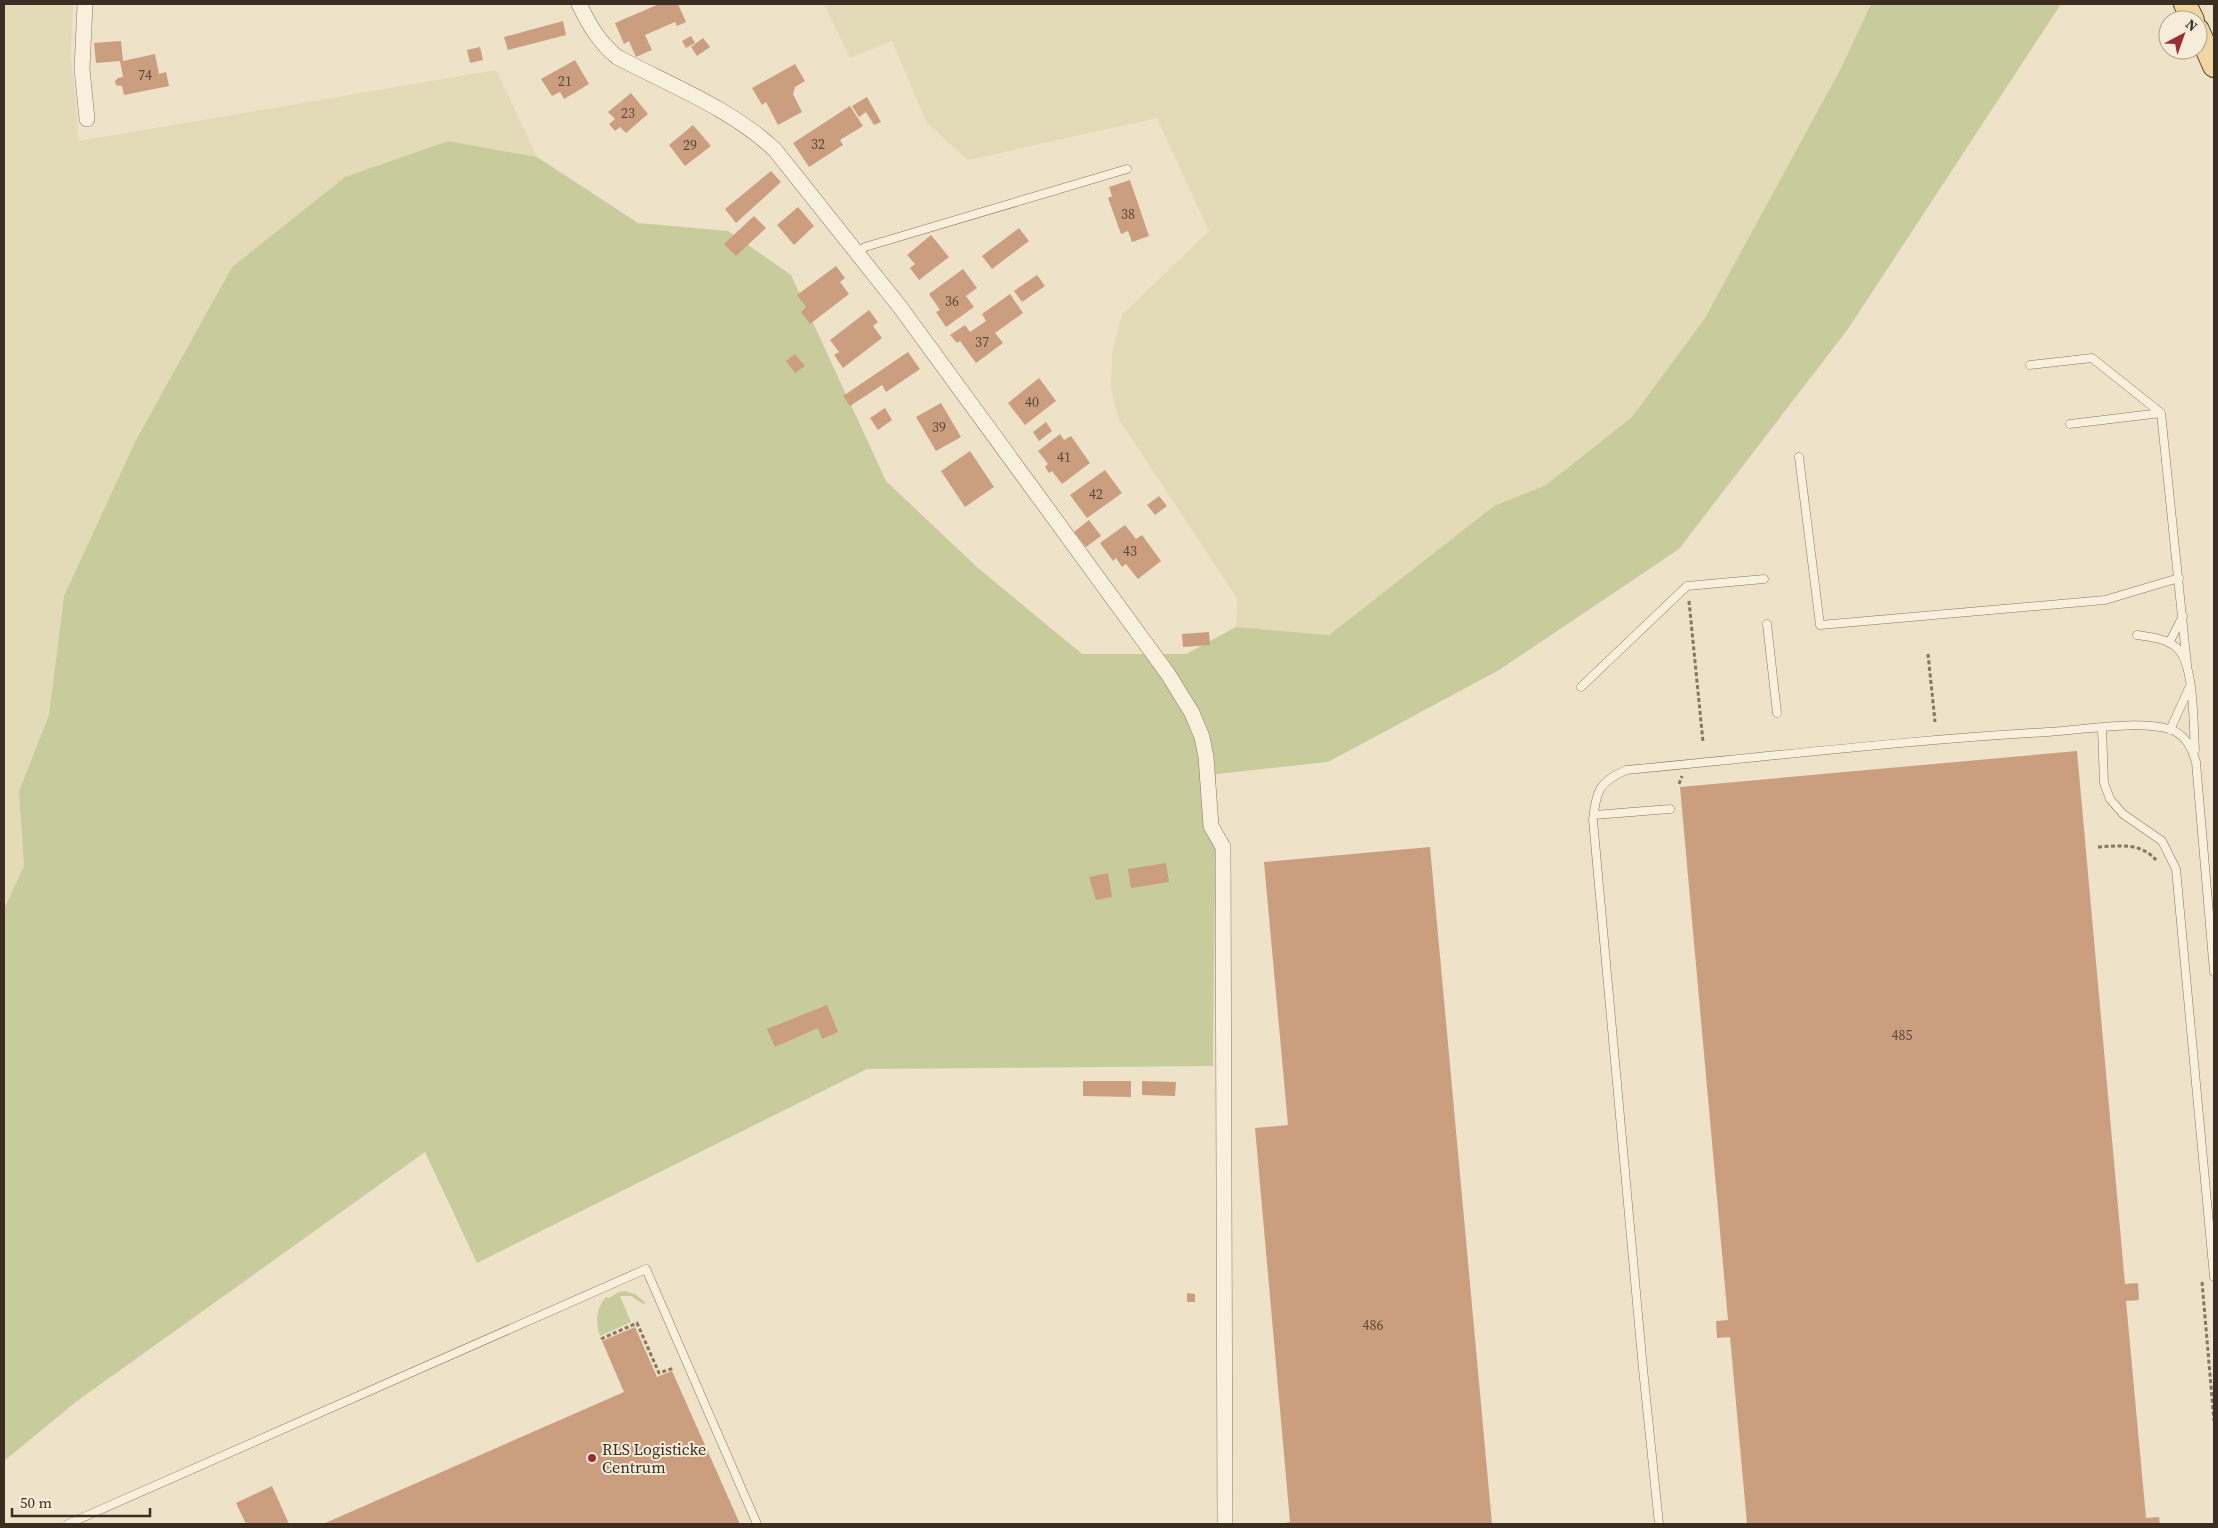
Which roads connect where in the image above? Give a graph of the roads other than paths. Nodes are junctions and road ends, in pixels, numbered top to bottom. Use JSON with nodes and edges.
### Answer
{"nodes":[{"id":1,"x":85,"y":4,"type":"edge"},
{"id":2,"x":579,"y":4,"type":"edge"},
{"id":3,"x":2208,"y":52,"type":"edge"},
{"id":4,"x":2214,"y":66,"type":"edge"},
{"id":5,"x":87,"y":119,"type":"dead end"},
{"id":6,"x":1127,"y":169,"type":"dead end"},
{"id":7,"x":858,"y":252,"type":"junction"},
{"id":8,"x":2030,"y":365,"type":"dead end"},
{"id":9,"x":2161,"y":413,"type":"junction"},
{"id":10,"x":2070,"y":424,"type":"dead end"},
{"id":11,"x":1800,"y":457,"type":"dead end"},
{"id":12,"x":2179,"y":578,"type":"junction"},
{"id":13,"x":1764,"y":579,"type":"dead end"},
{"id":14,"x":2183,"y":616,"type":"junction"},
{"id":15,"x":1767,"y":624,"type":"dead end"},
{"id":16,"x":2137,"y":635,"type":"dead end"},
{"id":17,"x":2169,"y":643,"type":"junction"},
{"id":18,"x":2187,"y":666,"type":"junction"},
{"id":19,"x":1581,"y":686,"type":"dead end"},
{"id":20,"x":2190,"y":688,"type":"junction"},
{"id":21,"x":1777,"y":713,"type":"dead end"},
{"id":22,"x":2102,"y":728,"type":"junction"},
{"id":23,"x":2170,"y":730,"type":"junction"},
{"id":24,"x":2196,"y":762,"type":"junction"},
{"id":25,"x":1670,"y":809,"type":"dead end"},
{"id":26,"x":1594,"y":815,"type":"junction"},
{"id":27,"x":2214,"y":972,"type":"edge"},
{"id":28,"x":2214,"y":1277,"type":"edge"},
{"id":29,"x":68,"y":1524,"type":"edge"},
{"id":30,"x":757,"y":1524,"type":"edge"},
{"id":31,"x":1225,"y":1524,"type":"edge"},
{"id":32,"x":1659,"y":1524,"type":"edge"}],
"edges":[{"from":1,"to":5,"type":"street"},
{"from":2,"to":7,"type":"street"},
{"from":3,"to":4,"type":"main road"},
{"from":6,"to":7,"type":"lane"},
{"from":7,"to":31,"type":"street"},
{"from":8,"to":9,"type":"lane"},
{"from":9,"to":10,"type":"lane"},
{"from":9,"to":12,"type":"lane"},
{"from":11,"to":12,"type":"lane"},
{"from":12,"to":14,"type":"lane"},
{"from":13,"to":19,"type":"lane"},
{"from":14,"to":17,"type":"lane"},
{"from":14,"to":18,"type":"lane"},
{"from":15,"to":21,"type":"lane"},
{"from":16,"to":17,"type":"lane"},
{"from":17,"to":18,"type":"lane"},
{"from":18,"to":20,"type":"lane"},
{"from":20,"to":23,"type":"lane"},
{"from":20,"to":24,"type":"lane"},
{"from":22,"to":23,"type":"lane"},
{"from":22,"to":26,"type":"lane"},
{"from":22,"to":28,"type":"lane"},
{"from":23,"to":24,"type":"lane"},
{"from":24,"to":27,"type":"lane"},
{"from":25,"to":26,"type":"lane"},
{"from":26,"to":32,"type":"lane"},
{"from":29,"to":30,"type":"lane"}]}
